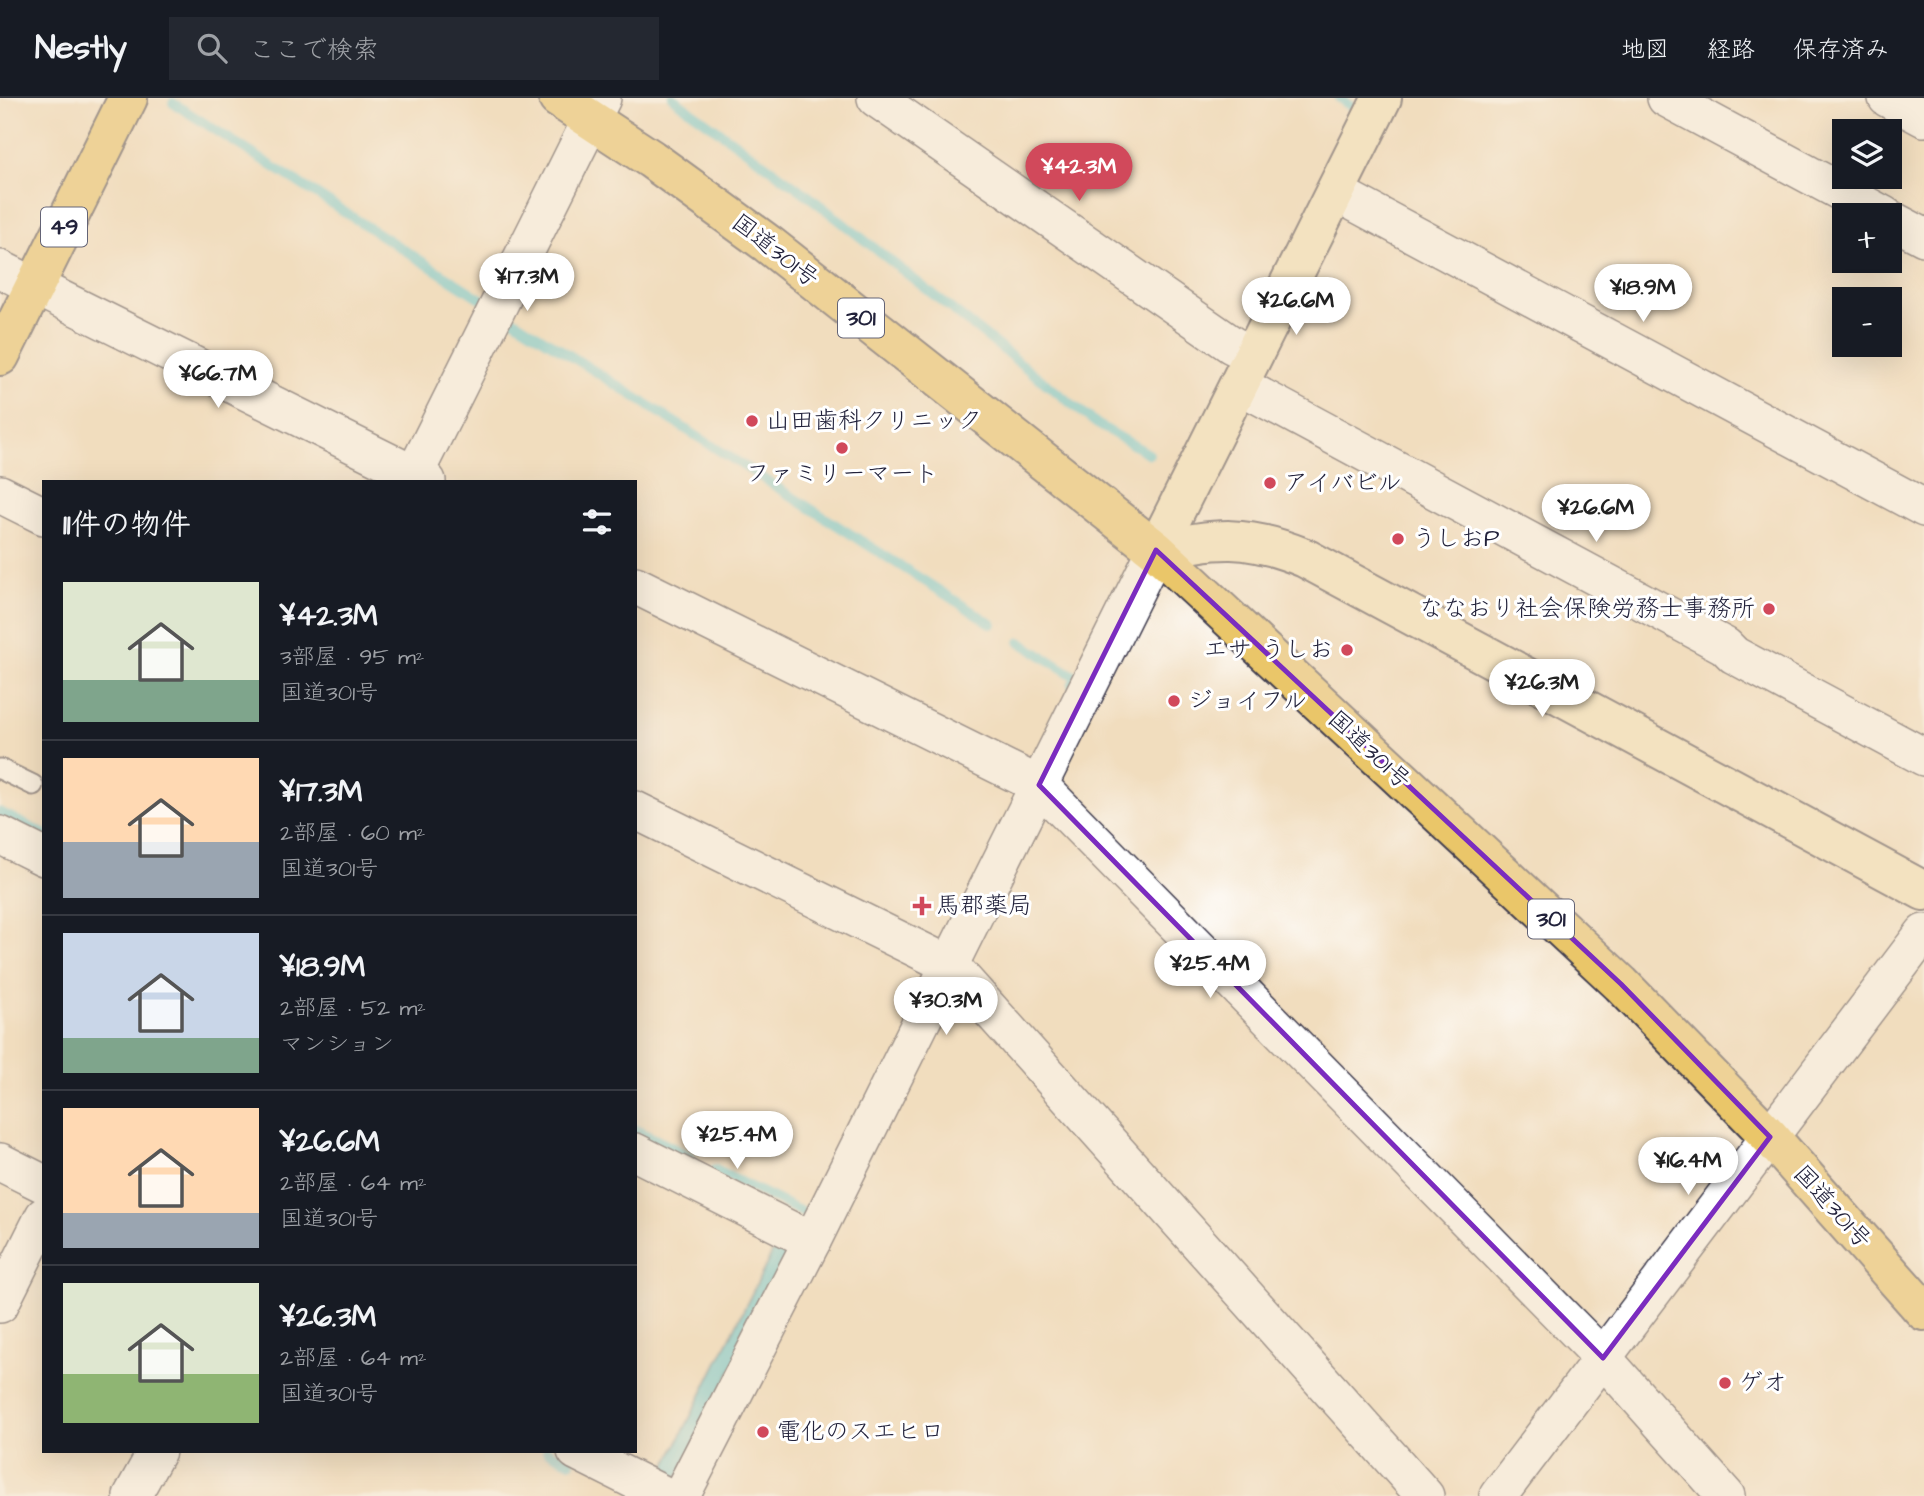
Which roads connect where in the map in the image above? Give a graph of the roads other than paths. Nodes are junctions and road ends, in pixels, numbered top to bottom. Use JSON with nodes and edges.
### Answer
{"nodes":[{"id":1,"x":128,"y":98,"type":"edge"},
{"id":2,"x":558,"y":98,"type":"edge"},
{"id":3,"x":876,"y":98,"type":"edge"},
{"id":4,"x":1666,"y":98,"type":"edge"},
{"id":5,"x":1887,"y":98,"type":"edge"},
{"id":6,"x":1373,"y":101,"type":"edge"},
{"id":7,"x":597,"y":109,"type":"edge"},
{"id":8,"x":1924,"y":118,"type":"edge"},
{"id":9,"x":1335,"y":192,"type":"junction"},
{"id":10,"x":1862,"y":203,"type":"edge"},
{"id":11,"x":1902,"y":225,"type":"edge"},
{"id":12,"x":1924,"y":237,"type":"edge"},
{"id":13,"x":0,"y":269,"type":"edge"},
{"id":14,"x":34,"y":286,"type":"junction"},
{"id":15,"x":0,"y":356,"type":"edge"},
{"id":16,"x":1246,"y":370,"type":"junction"},
{"id":17,"x":417,"y":479,"type":"edge"},
{"id":18,"x":0,"y":494,"type":"edge"},
{"id":19,"x":1924,"y":508,"type":"edge"},
{"id":20,"x":42,"y":515,"type":"edge"},
{"id":21,"x":1156,"y":550,"type":"junction"},
{"id":22,"x":637,"y":586,"type":"edge"},
{"id":23,"x":1924,"y":757,"type":"edge"},
{"id":24,"x":0,"y":769,"type":"edge"},
{"id":25,"x":33,"y":785,"type":"dead end"},
{"id":26,"x":1039,"y":785,"type":"junction"},
{"id":27,"x":637,"y":811,"type":"edge"},
{"id":28,"x":0,"y":835,"type":"edge"},
{"id":29,"x":42,"y":856,"type":"edge"},
{"id":30,"x":1924,"y":891,"type":"edge"},
{"id":31,"x":1924,"y":933,"type":"edge"},
{"id":32,"x":950,"y":965,"type":"junction"},
{"id":33,"x":1770,"y":1137,"type":"junction"},
{"id":34,"x":637,"y":1153,"type":"edge"},
{"id":35,"x":0,"y":1162,"type":"edge"},
{"id":36,"x":42,"y":1183,"type":"edge"},
{"id":37,"x":42,"y":1220,"type":"edge"},
{"id":38,"x":812,"y":1241,"type":"junction"},
{"id":39,"x":0,"y":1304,"type":"edge"},
{"id":40,"x":1924,"y":1311,"type":"edge"},
{"id":41,"x":1603,"y":1358,"type":"junction"},
{"id":42,"x":156,"y":1453,"type":"edge"},
{"id":43,"x":580,"y":1453,"type":"edge"},
{"id":44,"x":132,"y":1496,"type":"edge"},
{"id":45,"x":667,"y":1496,"type":"edge"},
{"id":46,"x":681,"y":1496,"type":"edge"},
{"id":47,"x":1425,"y":1496,"type":"edge"},
{"id":48,"x":1498,"y":1496,"type":"edge"},
{"id":49,"x":1726,"y":1496,"type":"edge"}],
"edges":[{"from":1,"to":14,"type":"main road","number":"49"},
{"from":2,"to":7,"type":"main road","name":"国道301号","number":"301"},
{"from":3,"to":16,"type":"street"},
{"from":4,"to":10,"type":"street"},
{"from":5,"to":8,"type":"street"},
{"from":6,"to":9,"type":"street"},
{"from":7,"to":17,"type":"street"},
{"from":7,"to":21,"type":"main road","name":"国道301号","number":"301"},
{"from":9,"to":16,"type":"street"},
{"from":9,"to":19,"type":"street"},
{"from":11,"to":12,"type":"street"},
{"from":13,"to":14,"type":"street"},
{"from":14,"to":15,"type":"main road","number":"49"},
{"from":14,"to":17,"type":"street"},
{"from":16,"to":21,"type":"street"},
{"from":16,"to":23,"type":"street"},
{"from":18,"to":20,"type":"street"},
{"from":21,"to":26,"type":"street"},
{"from":21,"to":30,"type":"street"},
{"from":21,"to":33,"type":"main road","name":"国道301号","number":"301"},
{"from":22,"to":26,"type":"street"},
{"from":24,"to":25,"type":"lane"},
{"from":26,"to":32,"type":"street"},
{"from":26,"to":41,"type":"street"},
{"from":27,"to":32,"type":"street"},
{"from":28,"to":29,"type":"street"},
{"from":31,"to":33,"type":"street"},
{"from":32,"to":38,"type":"street"},
{"from":32,"to":47,"type":"street"},
{"from":33,"to":40,"type":"main road","name":"国道301号","number":"301"},
{"from":33,"to":41,"type":"street"},
{"from":34,"to":38,"type":"street"},
{"from":35,"to":36,"type":"street"},
{"from":37,"to":39,"type":"street"},
{"from":38,"to":46,"type":"street"},
{"from":41,"to":48,"type":"street"},
{"from":41,"to":49,"type":"street"},
{"from":42,"to":44,"type":"street"},
{"from":43,"to":45,"type":"street"}]}
